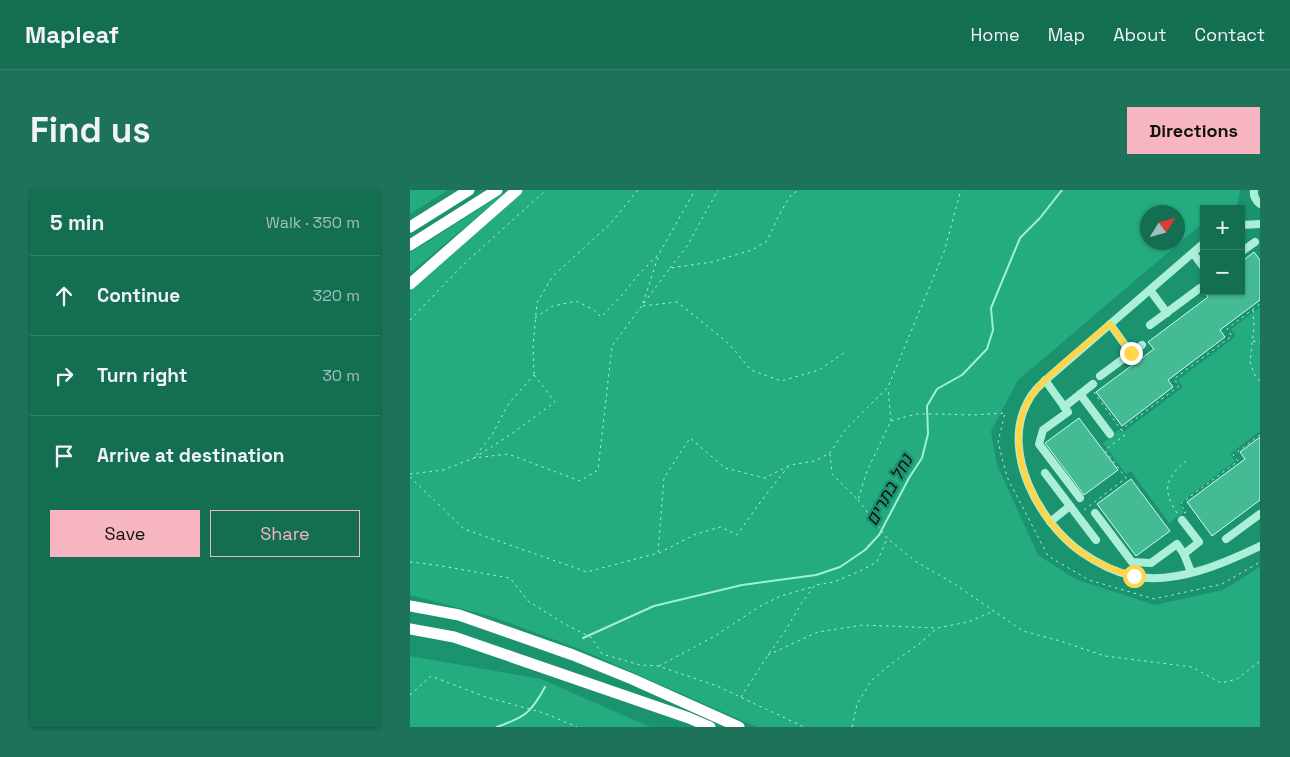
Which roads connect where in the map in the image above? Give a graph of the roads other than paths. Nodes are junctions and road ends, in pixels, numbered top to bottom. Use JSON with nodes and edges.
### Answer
{"nodes":[{"id":1,"x":469,"y":190,"type":"edge"},
{"id":2,"x":497,"y":190,"type":"edge"},
{"id":3,"x":516,"y":190,"type":"edge"},
{"id":4,"x":1254,"y":190,"type":"edge"},
{"id":5,"x":1260,"y":204,"type":"edge"},
{"id":6,"x":1260,"y":224,"type":"edge"},
{"id":7,"x":1245,"y":226,"type":"edge"},
{"id":8,"x":410,"y":227,"type":"edge"},
{"id":9,"x":1254,"y":242,"type":"dead end"},
{"id":10,"x":410,"y":245,"type":"edge"},
{"id":11,"x":1200,"y":247,"type":"edge"},
{"id":12,"x":1244,"y":250,"type":"edge"},
{"id":13,"x":1193,"y":253,"type":"junction"},
{"id":14,"x":1200,"y":263,"type":"edge"},
{"id":15,"x":410,"y":284,"type":"edge"},
{"id":16,"x":1200,"y":288,"type":"dead end"},
{"id":17,"x":1150,"y":290,"type":"junction"},
{"id":18,"x":1167,"y":313,"type":"junction"},
{"id":19,"x":1110,"y":324,"type":"junction"},
{"id":20,"x":1150,"y":325,"type":"dead end"},
{"id":21,"x":1142,"y":344,"type":"dead end"},
{"id":22,"x":1131,"y":353,"type":"junction"},
{"id":23,"x":1100,"y":376,"type":"dead end"},
{"id":24,"x":1045,"y":380,"type":"junction"},
{"id":25,"x":1091,"y":386,"type":"road end"},
{"id":26,"x":1080,"y":394,"type":"junction"},
{"id":27,"x":1064,"y":407,"type":"junction"},
{"id":28,"x":1110,"y":434,"type":"dead end"},
{"id":29,"x":1045,"y":473,"type":"dead end"},
{"id":30,"x":1080,"y":498,"type":"dead end"},
{"id":31,"x":1070,"y":506,"type":"junction"},
{"id":32,"x":1095,"y":513,"type":"dead end"},
{"id":33,"x":1260,"y":514,"type":"edge"},
{"id":34,"x":1181,"y":518,"type":"road end"},
{"id":35,"x":1050,"y":522,"type":"junction"},
{"id":36,"x":1226,"y":539,"type":"dead end"},
{"id":37,"x":1096,"y":540,"type":"dead end"},
{"id":38,"x":1260,"y":546,"type":"edge"},
{"id":39,"x":1184,"y":554,"type":"junction"},
{"id":40,"x":1191,"y":572,"type":"junction"},
{"id":41,"x":410,"y":606,"type":"edge"},
{"id":42,"x":410,"y":629,"type":"edge"},
{"id":43,"x":710,"y":727,"type":"edge"},
{"id":44,"x":739,"y":727,"type":"edge"}],
"edges":[{"from":1,"to":8,"type":"highway"},
{"from":2,"to":10,"type":"highway"},
{"from":3,"to":15,"type":"highway"},
{"from":4,"to":5,"type":"street"},
{"from":6,"to":7,"type":"street"},
{"from":9,"to":12,"type":"street"},
{"from":11,"to":13,"type":"street"},
{"from":13,"to":14,"type":"street"},
{"from":13,"to":17,"type":"street"},
{"from":16,"to":18,"type":"street"},
{"from":17,"to":18,"type":"street"},
{"from":17,"to":19,"type":"street"},
{"from":18,"to":20,"type":"street"},
{"from":19,"to":22,"type":"street"},
{"from":19,"to":24,"type":"street"},
{"from":21,"to":22,"type":"street"},
{"from":22,"to":23,"type":"street"},
{"from":24,"to":27,"type":"street"},
{"from":24,"to":35,"type":"street"},
{"from":25,"to":26,"type":"street"},
{"from":26,"to":27,"type":"street"},
{"from":26,"to":28,"type":"street"},
{"from":27,"to":30,"type":"street"},
{"from":29,"to":31,"type":"street"},
{"from":31,"to":35,"type":"street"},
{"from":31,"to":37,"type":"street"},
{"from":32,"to":39,"type":"street"},
{"from":33,"to":36,"type":"street"},
{"from":34,"to":39,"type":"street"},
{"from":35,"to":40,"type":"street"},
{"from":38,"to":40,"type":"street"},
{"from":39,"to":40,"type":"street"},
{"from":41,"to":44,"type":"highway"},
{"from":42,"to":43,"type":"highway"}]}
